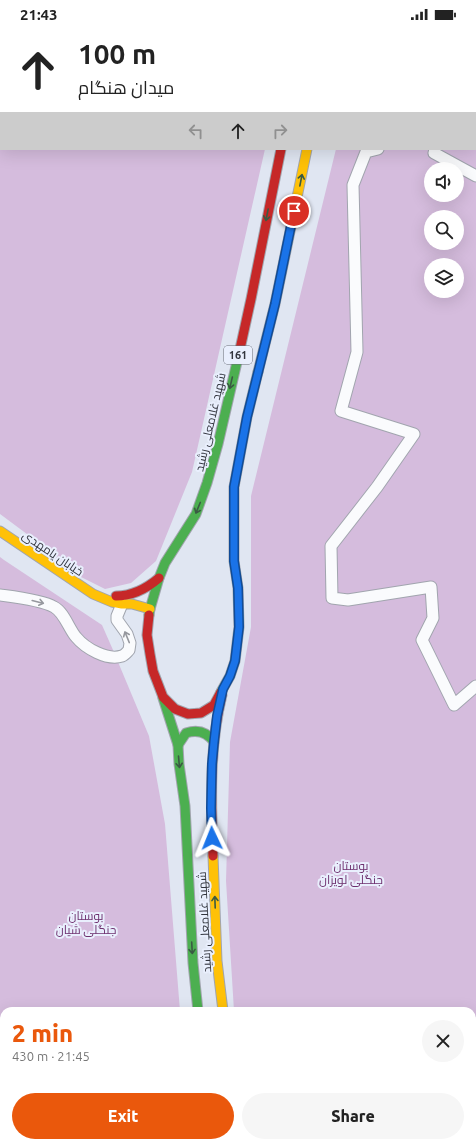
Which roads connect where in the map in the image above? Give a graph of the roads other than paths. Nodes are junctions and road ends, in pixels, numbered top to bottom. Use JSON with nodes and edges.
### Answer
{"nodes":[{"id":1,"x":281,"y":150,"type":"edge"},
{"id":2,"x":307,"y":150,"type":"edge"},
{"id":3,"x":374,"y":150,"type":"edge"},
{"id":4,"x":434,"y":150,"type":"edge"},
{"id":5,"x":476,"y":176,"type":"edge"},
{"id":6,"x":0,"y":531,"type":"edge"},
{"id":7,"x":158,"y":578,"type":"junction"},
{"id":8,"x":93,"y":594,"type":"junction"},
{"id":9,"x":0,"y":595,"type":"edge"},
{"id":10,"x":122,"y":604,"type":"junction"},
{"id":11,"x":150,"y":609,"type":"junction"},
{"id":12,"x":476,"y":686,"type":"edge"},
{"id":13,"x":223,"y":689,"type":"junction"},
{"id":14,"x":163,"y":697,"type":"junction"},
{"id":15,"x":214,"y":742,"type":"junction"},
{"id":16,"x":178,"y":745,"type":"junction"},
{"id":17,"x":198,"y":1007,"type":"edge"},
{"id":18,"x":223,"y":1007,"type":"edge"}],
"edges":[{"from":1,"to":7,"type":"main road","name":"شهید غلامعلی رشید","number":"161","one_way":true},
{"from":13,"to":2,"type":"main road","number":"161","one_way":true},
{"from":3,"to":12,"type":"street"},
{"from":4,"to":5,"type":"street"},
{"from":6,"to":8,"type":"main road","name":"خیابان یامهدی"},
{"from":7,"to":8,"type":"main road"},
{"from":7,"to":11,"type":"main road","name":"شهید غلامعلی رشید"},
{"from":8,"to":10,"type":"main road","name":"خیابان یامهدی"},
{"from":9,"to":10,"type":"street","one_way":true},
{"from":10,"to":11,"type":"main road","name":"خیابان یامهدی"},
{"from":11,"to":14,"type":"main road","name":"شهید غلامعلی رشید"},
{"from":13,"to":14,"type":"main road"},
{"from":13,"to":15,"type":"main road","name":"شهید غلامعلی رشید"},
{"from":14,"to":16,"type":"main road","name":"شهید غلامعلی رشید"},
{"from":15,"to":16,"type":"main road"},
{"from":18,"to":15,"type":"main road","name":"شهید غلامعلی رشید","one_way":true},
{"from":16,"to":17,"type":"main road","name":"شهید غلامعلی رشید","one_way":true}]}
